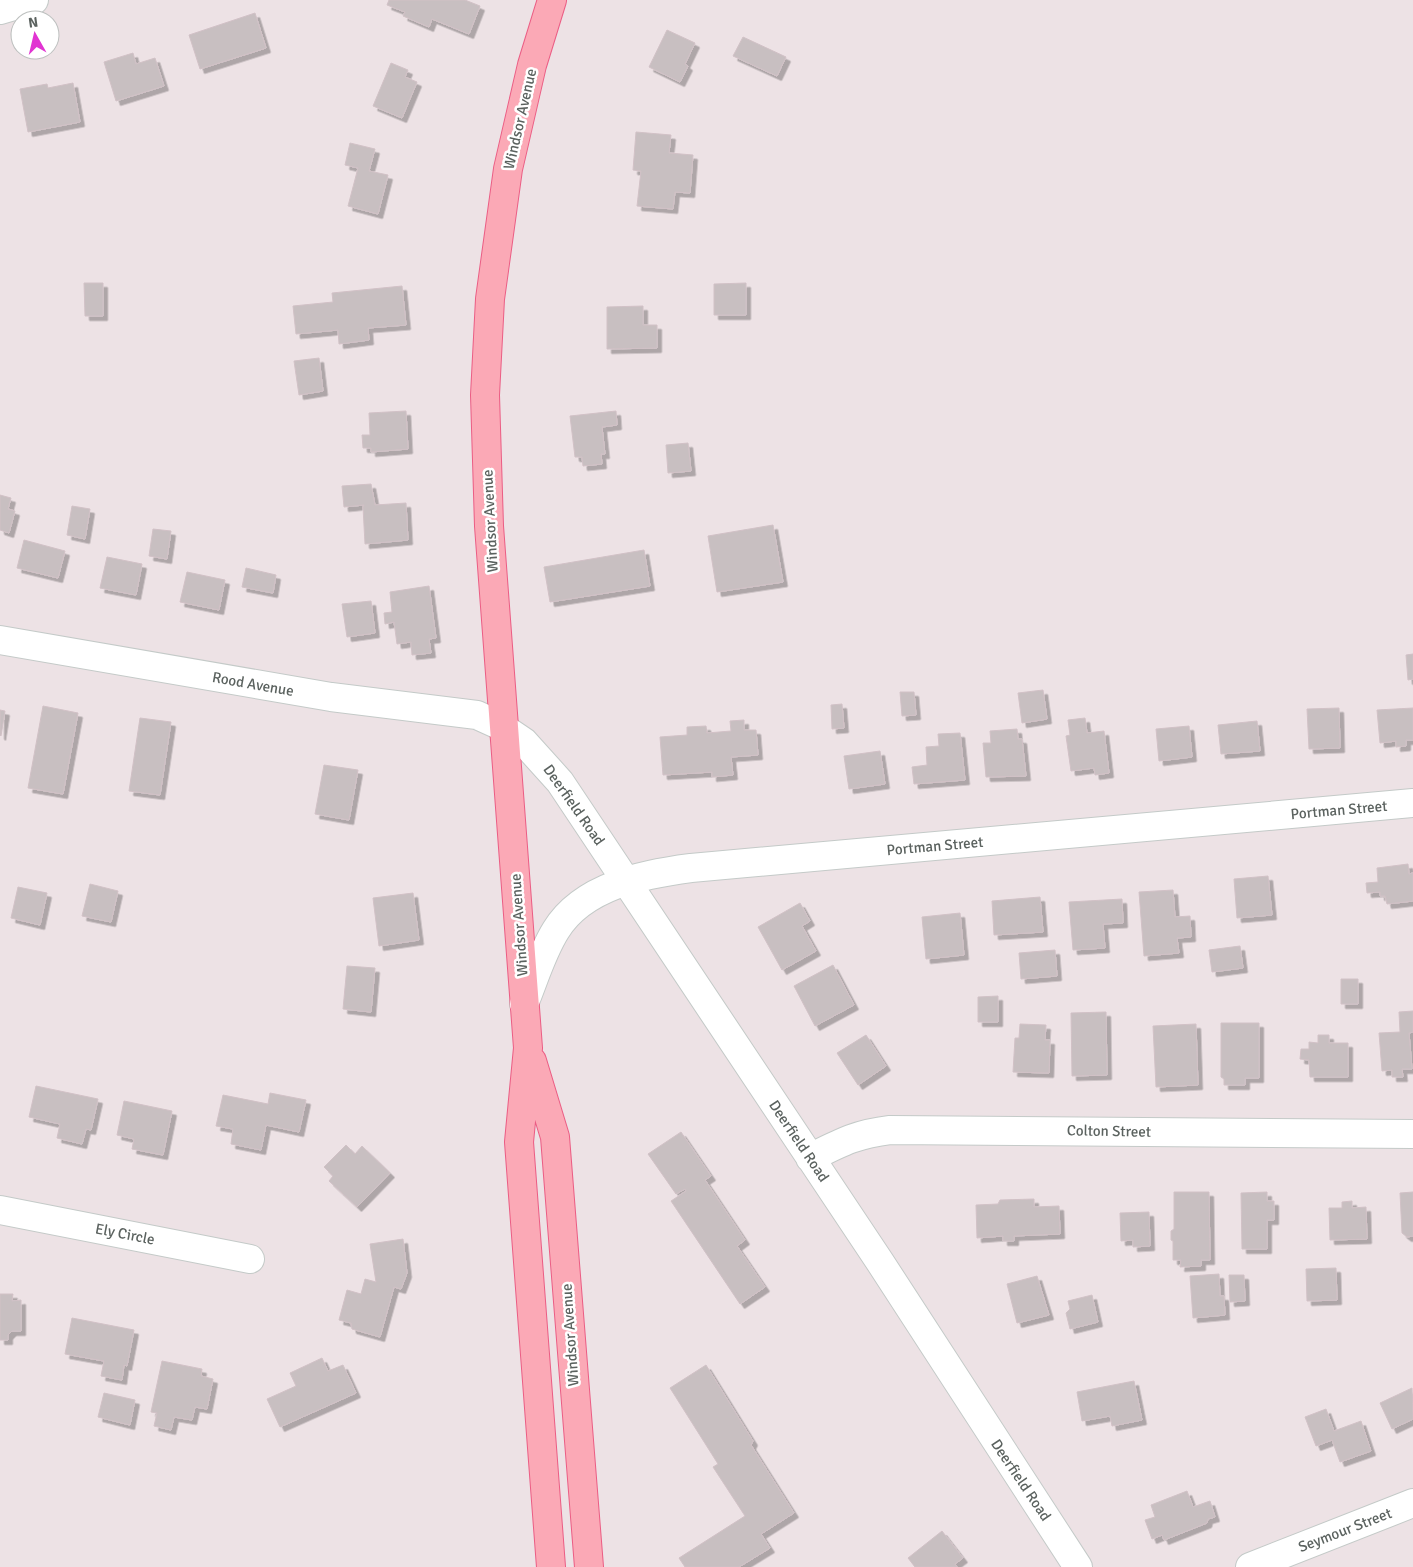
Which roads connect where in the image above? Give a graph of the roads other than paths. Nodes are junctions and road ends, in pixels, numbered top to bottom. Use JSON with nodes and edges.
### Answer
{"nodes":[{"id":1,"x":34,"y":0,"type":"edge"},
{"id":2,"x":552,"y":0,"type":"edge"},
{"id":3,"x":0,"y":10,"type":"edge"},
{"id":4,"x":0,"y":640,"type":"edge"},
{"id":5,"x":505,"y":728,"type":"junction"},
{"id":6,"x":1413,"y":803,"type":"edge"},
{"id":7,"x":626,"y":881,"type":"junction"},
{"id":8,"x":524,"y":1004,"type":"junction"},
{"id":9,"x":528,"y":1048,"type":"junction"},
{"id":10,"x":1413,"y":1134,"type":"edge"},
{"id":11,"x":810,"y":1158,"type":"junction"},
{"id":12,"x":0,"y":1210,"type":"edge"},
{"id":13,"x":250,"y":1259,"type":"dead end"},
{"id":14,"x":1413,"y":1503,"type":"edge"},
{"id":15,"x":551,"y":1567,"type":"edge"},
{"id":16,"x":589,"y":1567,"type":"edge"},
{"id":17,"x":1078,"y":1567,"type":"edge"},
{"id":18,"x":1250,"y":1567,"type":"edge"}],
"edges":[{"from":1,"to":3,"type":"street"},
{"from":2,"to":5,"type":"main road","name":"Windsor Avenue"},
{"from":4,"to":5,"type":"street","name":"Rood Avenue"},
{"from":5,"to":7,"type":"street","name":"Deerfield Road"},
{"from":5,"to":8,"type":"main road","name":"Windsor Avenue"},
{"from":6,"to":7,"type":"street","name":"Portman Street"},
{"from":7,"to":8,"type":"street","name":"Portman Street"},
{"from":7,"to":11,"type":"street","name":"Deerfield Road"},
{"from":8,"to":9,"type":"main road","name":"Windsor Avenue"},
{"from":9,"to":15,"type":"main road","name":"Windsor Avenue"},
{"from":9,"to":16,"type":"main road","name":"Windsor Avenue"},
{"from":10,"to":11,"type":"street","name":"Colton Street"},
{"from":11,"to":17,"type":"street","name":"Deerfield Road"},
{"from":12,"to":13,"type":"street","name":"Ely Circle"},
{"from":14,"to":18,"type":"street","name":"Seymour Street"}]}
